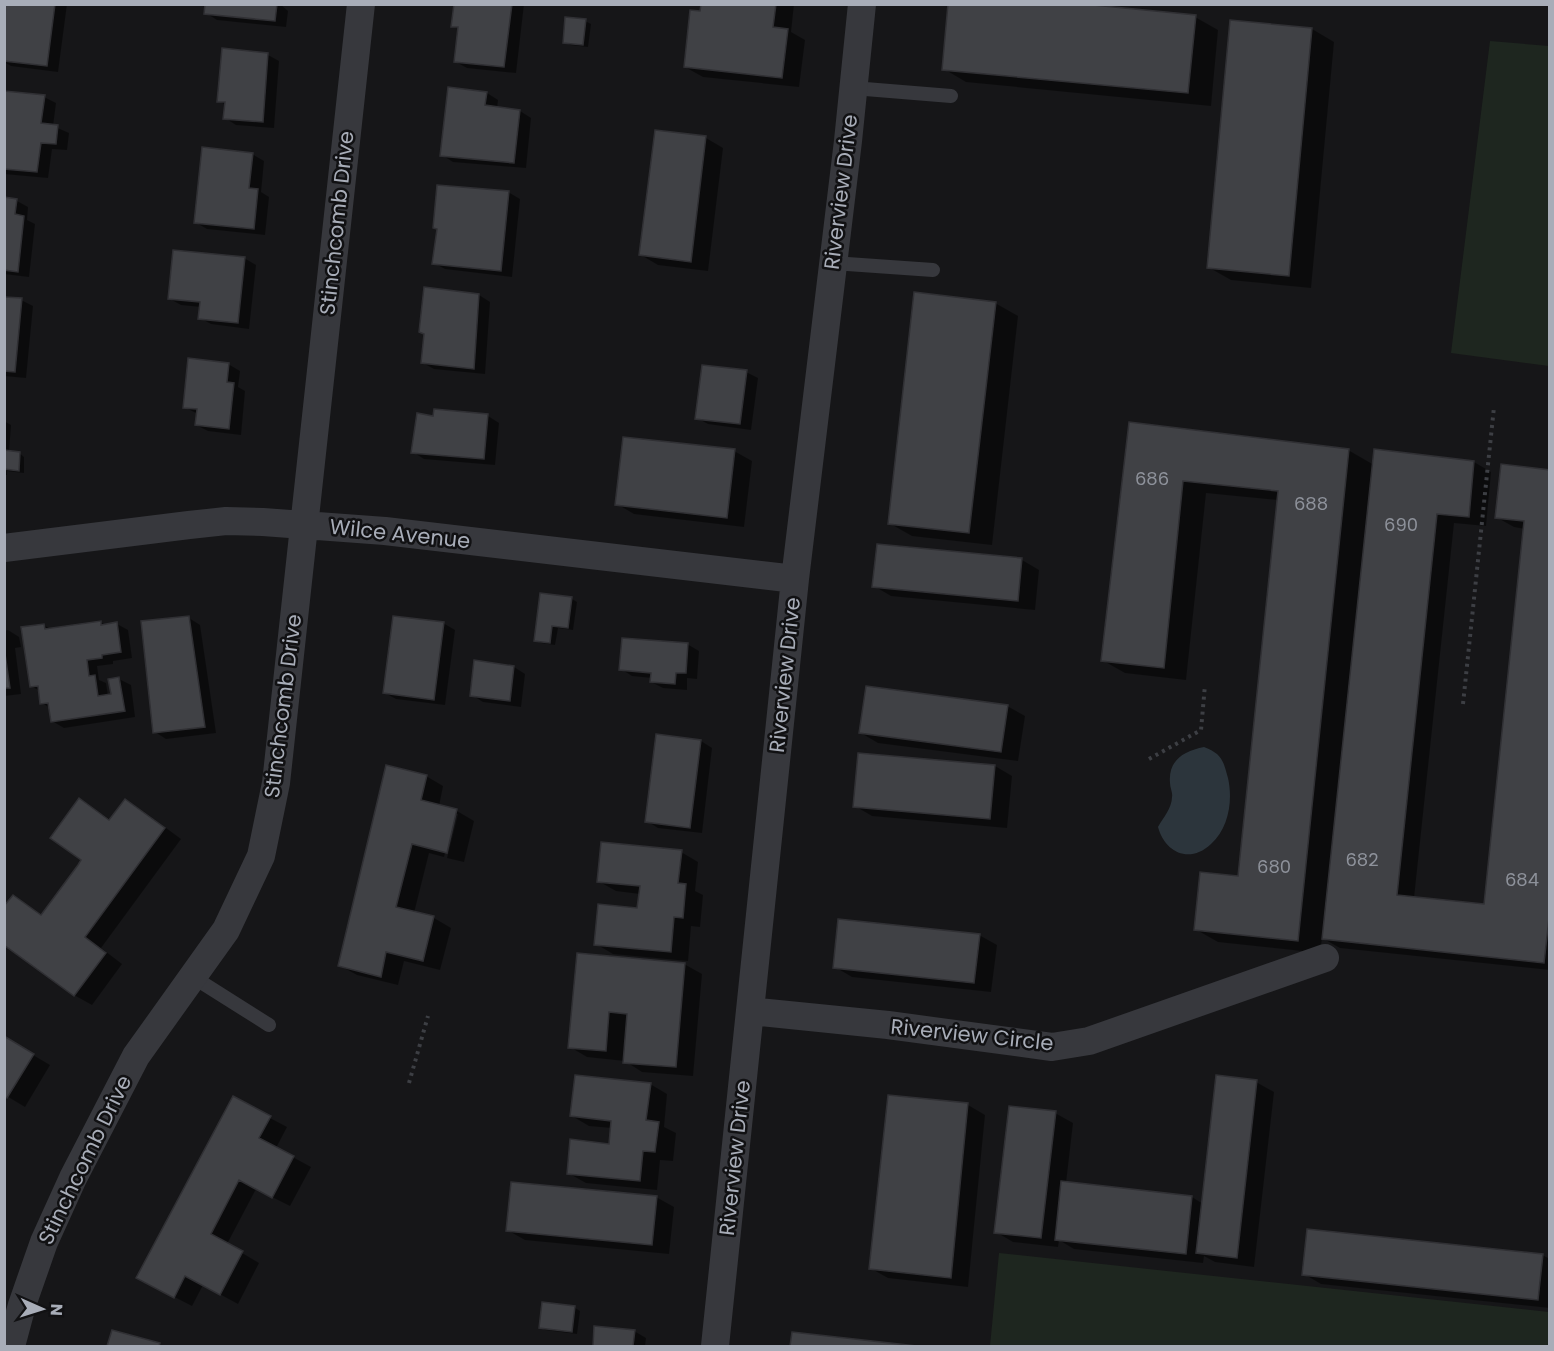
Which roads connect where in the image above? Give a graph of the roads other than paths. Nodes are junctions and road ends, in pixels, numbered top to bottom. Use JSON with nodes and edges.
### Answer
{"nodes":[{"id":1,"x":361,"y":4,"type":"edge"},
{"id":2,"x":862,"y":4,"type":"edge"},
{"id":3,"x":853,"y":88,"type":"junction"},
{"id":4,"x":951,"y":96,"type":"dead end"},
{"id":5,"x":833,"y":263,"type":"junction"},
{"id":6,"x":933,"y":270,"type":"dead end"},
{"id":7,"x":304,"y":524,"type":"junction"},
{"id":8,"x":4,"y":548,"type":"edge"},
{"id":9,"x":795,"y":579,"type":"junction"},
{"id":10,"x":1324,"y":958,"type":"dead end"},
{"id":11,"x":193,"y":977,"type":"junction"},
{"id":12,"x":750,"y":1011,"type":"junction"},
{"id":13,"x":268,"y":1025,"type":"dead end"},
{"id":14,"x":10,"y":1341,"type":"edge"},
{"id":15,"x":715,"y":1347,"type":"edge"}],
"edges":[{"from":1,"to":7,"type":"street","name":"Stinchcomb Drive"},
{"from":2,"to":3,"type":"street","name":"Riverview Drive"},
{"from":3,"to":4,"type":"lane"},
{"from":3,"to":5,"type":"street","name":"Riverview Drive"},
{"from":5,"to":6,"type":"lane"},
{"from":5,"to":9,"type":"street","name":"Riverview Drive"},
{"from":7,"to":8,"type":"street","name":"Wilce Avenue"},
{"from":7,"to":9,"type":"street","name":"Wilce Avenue"},
{"from":7,"to":11,"type":"street","name":"Stinchcomb Drive"},
{"from":9,"to":12,"type":"street","name":"Riverview Drive"},
{"from":10,"to":12,"type":"street","name":"Riverview Circle"},
{"from":11,"to":13,"type":"lane"},
{"from":11,"to":14,"type":"street","name":"Stinchcomb Drive"},
{"from":12,"to":15,"type":"street","name":"Riverview Drive"}]}
